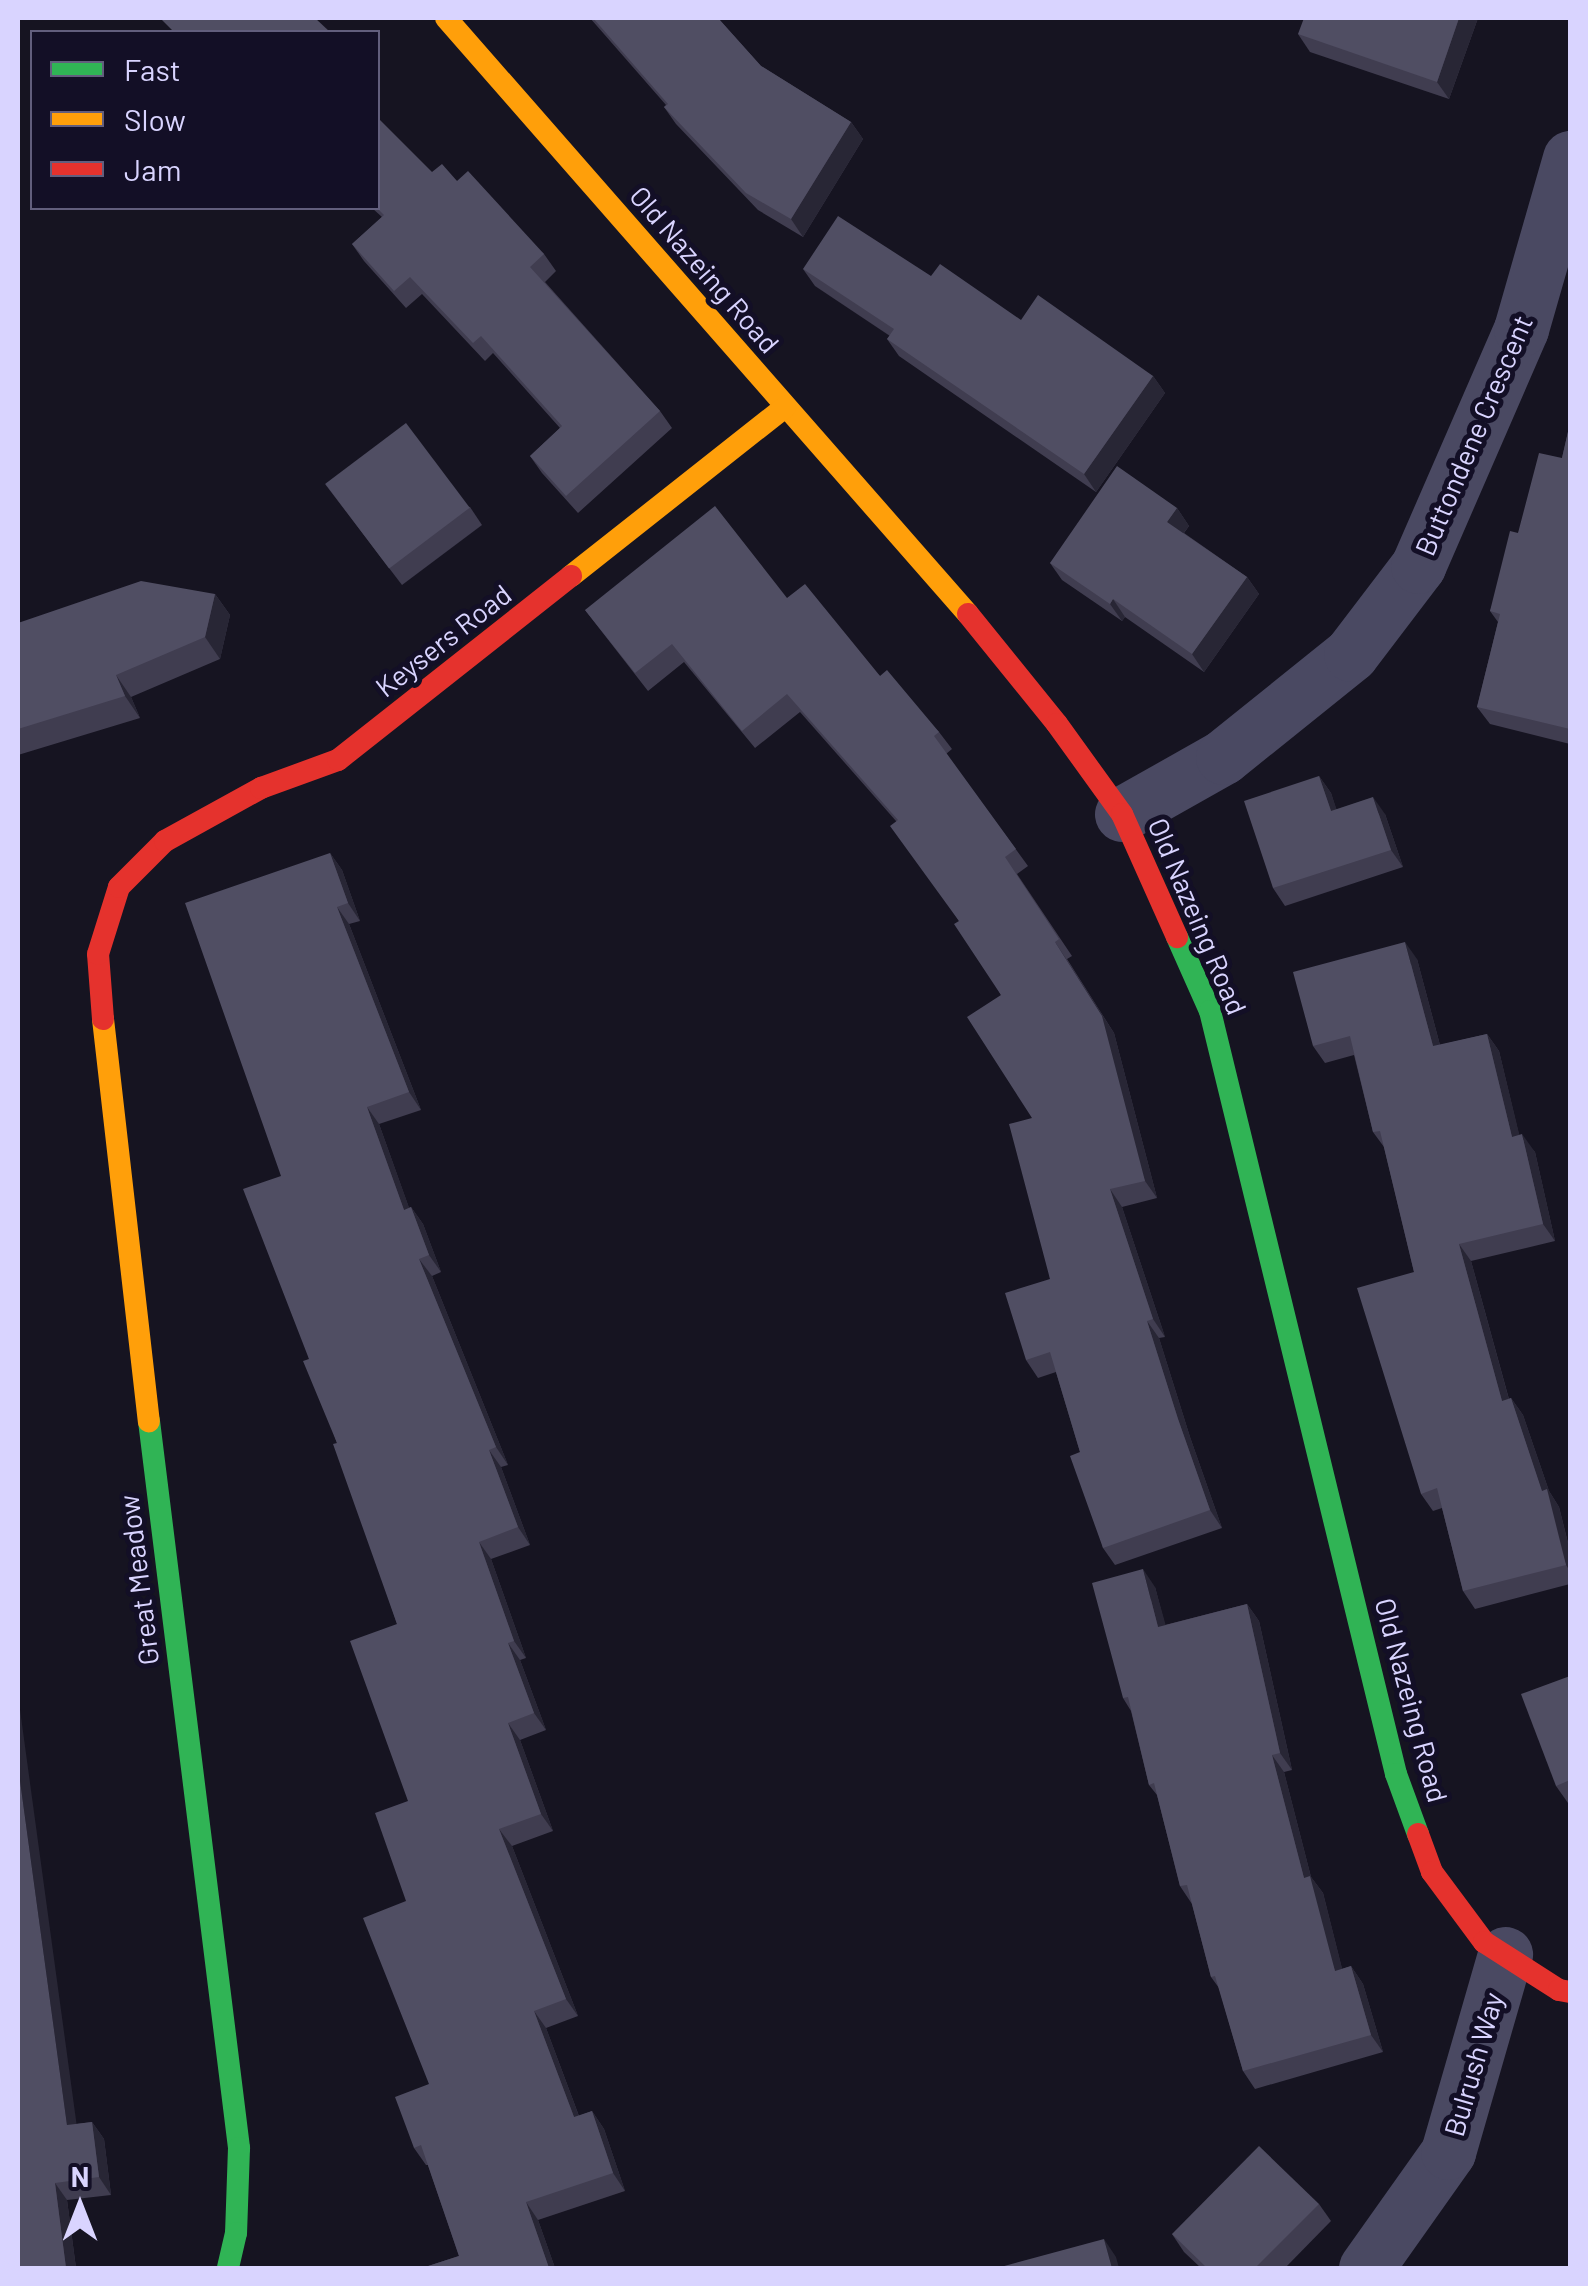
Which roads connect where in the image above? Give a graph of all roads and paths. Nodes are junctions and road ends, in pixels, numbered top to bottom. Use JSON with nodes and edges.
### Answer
{"nodes":[{"id":1,"x":446,"y":18,"type":"edge"},
{"id":2,"x":1570,"y":158,"type":"edge"},
{"id":3,"x":785,"y":407,"type":"junction"},
{"id":4,"x":1122,"y":814,"type":"junction"},
{"id":5,"x":119,"y":887,"type":"joint"},
{"id":6,"x":1504,"y":1954,"type":"junction"},
{"id":7,"x":1570,"y":1992,"type":"edge"},
{"id":8,"x":228,"y":2268,"type":"edge"},
{"id":9,"x":1366,"y":2268,"type":"edge"}],
"edges":[{"from":1,"to":3,"type":"street","name":"Old Nazeing Road"},
{"from":2,"to":4,"type":"street","name":"Buttondene Crescent"},
{"from":3,"to":4,"type":"street","name":"Old Nazeing Road"},
{"from":3,"to":5,"type":"street","name":"Keysers Road"},
{"from":4,"to":6,"type":"street","name":"Old Nazeing Road"},
{"from":5,"to":8,"type":"street","name":"Great Meadow"},
{"from":6,"to":7,"type":"street","name":"Old Nazeing Road"},
{"from":6,"to":9,"type":"street","name":"Bulrush Way"}]}
